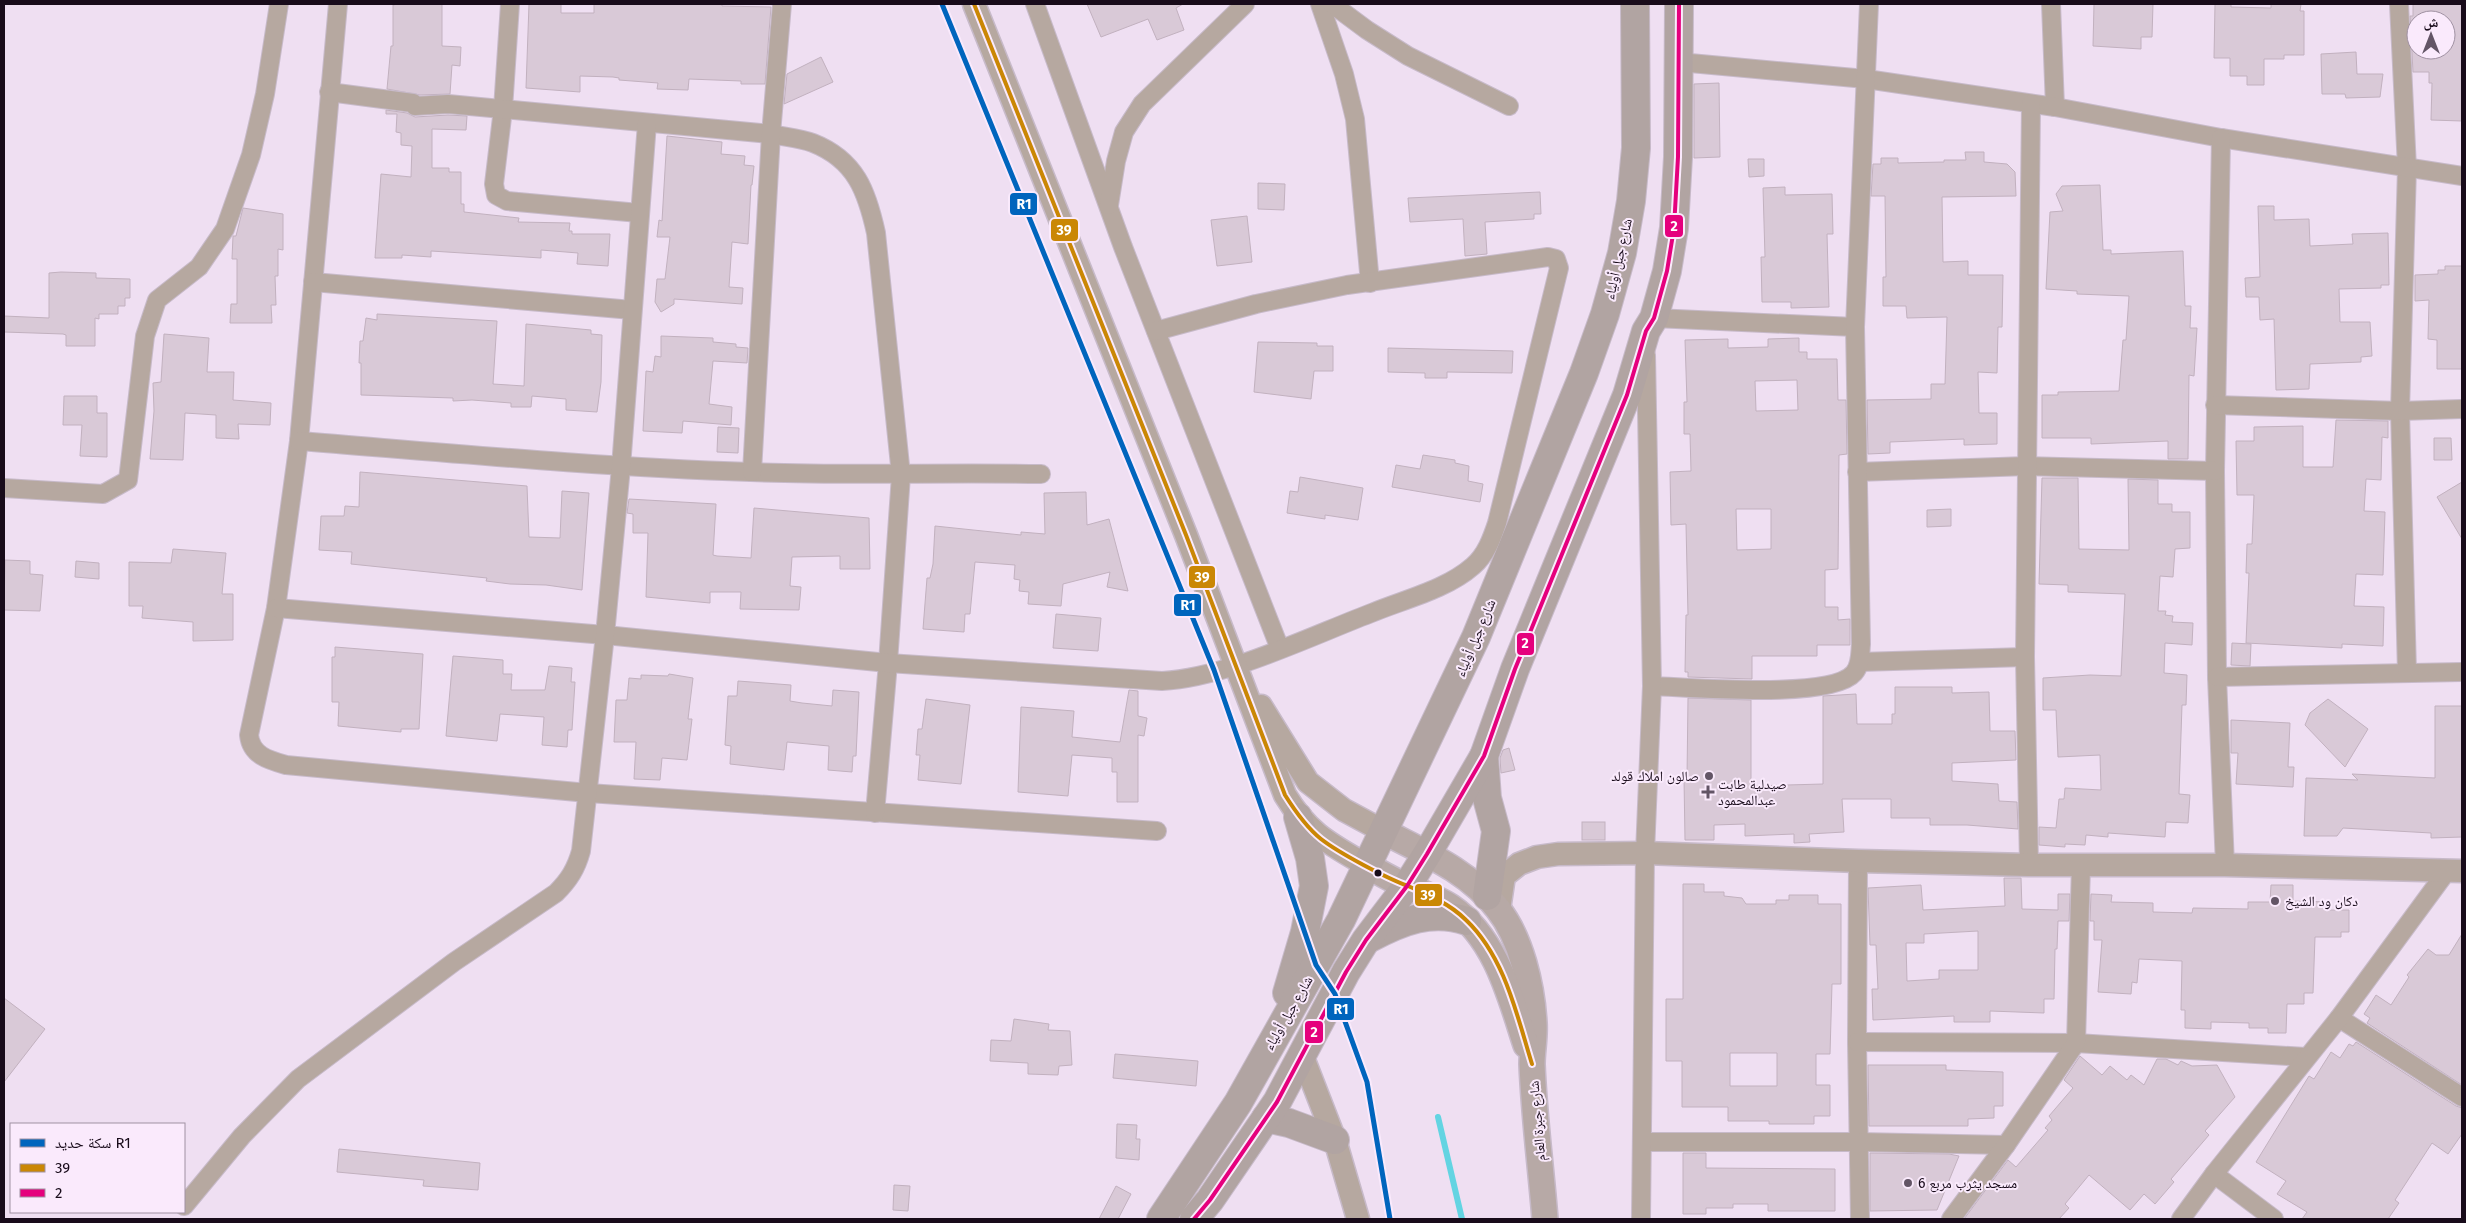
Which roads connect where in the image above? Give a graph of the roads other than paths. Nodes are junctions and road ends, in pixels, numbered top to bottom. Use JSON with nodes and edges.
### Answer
{"nodes":[{"id":1,"x":278,"y":4,"type":"edge"},
{"id":2,"x":338,"y":4,"type":"edge"},
{"id":3,"x":510,"y":4,"type":"edge"},
{"id":4,"x":782,"y":4,"type":"edge"},
{"id":5,"x":974,"y":4,"type":"edge"},
{"id":6,"x":1245,"y":4,"type":"edge"},
{"id":7,"x":1320,"y":4,"type":"edge"},
{"id":8,"x":1332,"y":4,"type":"edge"},
{"id":9,"x":1635,"y":4,"type":"edge"},
{"id":10,"x":1679,"y":4,"type":"edge"},
{"id":11,"x":1869,"y":4,"type":"edge"},
{"id":12,"x":2051,"y":4,"type":"edge"},
{"id":13,"x":2399,"y":4,"type":"edge"},
{"id":14,"x":1039,"y":5,"type":"edge"},
{"id":15,"x":1679,"y":62,"type":"junction"},
{"id":16,"x":1866,"y":79,"type":"junction"},
{"id":17,"x":329,"y":92,"type":"junction"},
{"id":18,"x":2031,"y":104,"type":"junction"},
{"id":19,"x":1510,"y":106,"type":"dead end"},
{"id":20,"x":2055,"y":107,"type":"junction"},
{"id":21,"x":503,"y":109,"type":"junction"},
{"id":22,"x":647,"y":123,"type":"junction"},
{"id":23,"x":772,"y":134,"type":"junction"},
{"id":24,"x":2221,"y":138,"type":"junction"},
{"id":25,"x":2407,"y":168,"type":"junction"},
{"id":26,"x":2462,"y":176,"type":"edge"},
{"id":27,"x":1109,"y":207,"type":"junction"},
{"id":28,"x":639,"y":213,"type":"junction"},
{"id":29,"x":313,"y":282,"type":"junction"},
{"id":30,"x":1370,"y":283,"type":"junction"},
{"id":31,"x":632,"y":310,"type":"junction"},
{"id":32,"x":1650,"y":324,"type":"junction"},
{"id":33,"x":1855,"y":327,"type":"junction"},
{"id":34,"x":1156,"y":331,"type":"junction"},
{"id":35,"x":2215,"y":405,"type":"junction"},
{"id":36,"x":2462,"y":409,"type":"edge"},
{"id":37,"x":2400,"y":411,"type":"junction"},
{"id":38,"x":299,"y":441,"type":"junction"},
{"id":39,"x":2027,"y":466,"type":"junction"},
{"id":40,"x":621,"y":467,"type":"junction"},
{"id":41,"x":2215,"y":471,"type":"junction"},
{"id":42,"x":752,"y":472,"type":"junction"},
{"id":43,"x":1857,"y":472,"type":"junction"},
{"id":44,"x":1041,"y":474,"type":"dead end"},
{"id":45,"x":901,"y":475,"type":"junction"},
{"id":46,"x":4,"y":488,"type":"edge"},
{"id":47,"x":276,"y":608,"type":"junction"},
{"id":48,"x":605,"y":635,"type":"junction"},
{"id":49,"x":1280,"y":649,"type":"junction"},
{"id":50,"x":2026,"y":657,"type":"junction"},
{"id":51,"x":1860,"y":662,"type":"junction"},
{"id":52,"x":888,"y":663,"type":"junction"},
{"id":53,"x":1237,"y":669,"type":"junction"},
{"id":54,"x":2407,"y":672,"type":"junction"},
{"id":55,"x":2462,"y":672,"type":"edge"},
{"id":56,"x":2217,"y":677,"type":"junction"},
{"id":57,"x":1652,"y":686,"type":"junction"},
{"id":58,"x":1484,"y":756,"type":"junction"},
{"id":59,"x":588,"y":793,"type":"junction"},
{"id":60,"x":874,"y":813,"type":"junction"},
{"id":61,"x":1298,"y":817,"type":"junction"},
{"id":62,"x":1383,"y":830,"type":"junction"},
{"id":63,"x":1157,"y":831,"type":"dead end"},
{"id":64,"x":1645,"y":852,"type":"junction"},
{"id":65,"x":1427,"y":854,"type":"junction"},
{"id":66,"x":1858,"y":861,"type":"junction"},
{"id":67,"x":2029,"y":864,"type":"junction"},
{"id":68,"x":1366,"y":865,"type":"junction"},
{"id":69,"x":2081,"y":865,"type":"junction"},
{"id":70,"x":2224,"y":865,"type":"junction"},
{"id":71,"x":2455,"y":871,"type":"edge"},
{"id":72,"x":1407,"y":886,"type":"junction"},
{"id":73,"x":1493,"y":903,"type":"junction"},
{"id":74,"x":1468,"y":921,"type":"junction"},
{"id":75,"x":1366,"y":940,"type":"junction"},
{"id":76,"x":2339,"y":1018,"type":"junction"},
{"id":77,"x":1857,"y":1042,"type":"junction"},
{"id":78,"x":2076,"y":1043,"type":"junction"},
{"id":79,"x":1302,"y":1055,"type":"junction"},
{"id":80,"x":1262,"y":1057,"type":"junction"},
{"id":81,"x":2306,"y":1057,"type":"junction"},
{"id":82,"x":1532,"y":1064,"type":"junction"},
{"id":83,"x":2462,"y":1096,"type":"edge"},
{"id":84,"x":1266,"y":1118,"type":"junction"},
{"id":85,"x":1335,"y":1140,"type":"junction"},
{"id":86,"x":1642,"y":1142,"type":"junction"},
{"id":87,"x":1859,"y":1142,"type":"junction"},
{"id":88,"x":2006,"y":1145,"type":"junction"},
{"id":89,"x":2214,"y":1174,"type":"junction"},
{"id":90,"x":185,"y":1205,"type":"edge"},
{"id":91,"x":1161,"y":1219,"type":"edge"},
{"id":92,"x":1194,"y":1219,"type":"edge"},
{"id":93,"x":1358,"y":1219,"type":"edge"},
{"id":94,"x":1545,"y":1219,"type":"edge"},
{"id":95,"x":1641,"y":1219,"type":"edge"},
{"id":96,"x":1860,"y":1219,"type":"edge"},
{"id":97,"x":1951,"y":1219,"type":"edge"},
{"id":98,"x":2181,"y":1219,"type":"edge"},
{"id":99,"x":2274,"y":1219,"type":"edge"}],
"edges":[{"from":1,"to":46,"type":"street"},
{"from":2,"to":17,"type":"street"},
{"from":3,"to":21,"type":"street"},
{"from":4,"to":23,"type":"street"},
{"from":5,"to":53,"type":"street"},
{"from":6,"to":27,"type":"street"},
{"from":7,"to":30,"type":"street"},
{"from":8,"to":19,"type":"street"},
{"from":9,"to":62,"type":"main road","name":"شارع جبل أولياء"},
{"from":10,"to":15,"type":"main road"},
{"from":11,"to":16,"type":"street"},
{"from":12,"to":20,"type":"street"},
{"from":13,"to":25,"type":"street"},
{"from":14,"to":27,"type":"street"},
{"from":15,"to":16,"type":"street"},
{"from":15,"to":32,"type":"main road"},
{"from":16,"to":18,"type":"street"},
{"from":16,"to":33,"type":"street"},
{"from":17,"to":21,"type":"street"},
{"from":17,"to":29,"type":"street"},
{"from":18,"to":20,"type":"street"},
{"from":18,"to":39,"type":"street"},
{"from":20,"to":24,"type":"street"},
{"from":21,"to":22,"type":"street"},
{"from":21,"to":28,"type":"street"},
{"from":22,"to":23,"type":"street"},
{"from":22,"to":28,"type":"street"},
{"from":23,"to":42,"type":"street"},
{"from":23,"to":45,"type":"street"},
{"from":24,"to":25,"type":"street"},
{"from":24,"to":35,"type":"street"},
{"from":25,"to":26,"type":"street"},
{"from":25,"to":37,"type":"street"},
{"from":27,"to":34,"type":"street"},
{"from":28,"to":31,"type":"street"},
{"from":29,"to":31,"type":"street"},
{"from":29,"to":38,"type":"street"},
{"from":30,"to":34,"type":"street"},
{"from":30,"to":49,"type":"street"},
{"from":31,"to":40,"type":"street"},
{"from":32,"to":33,"type":"street"},
{"from":32,"to":57,"type":"street"},
{"from":32,"to":58,"type":"main road"},
{"from":33,"to":43,"type":"street"},
{"from":34,"to":49,"type":"street"},
{"from":35,"to":37,"type":"street"},
{"from":35,"to":41,"type":"street"},
{"from":36,"to":37,"type":"street"},
{"from":37,"to":54,"type":"street"},
{"from":38,"to":40,"type":"street"},
{"from":38,"to":47,"type":"street"},
{"from":39,"to":41,"type":"street"},
{"from":39,"to":43,"type":"street"},
{"from":39,"to":50,"type":"street"},
{"from":40,"to":42,"type":"street"},
{"from":40,"to":48,"type":"street"},
{"from":41,"to":56,"type":"street"},
{"from":42,"to":45,"type":"street"},
{"from":43,"to":51,"type":"street"},
{"from":44,"to":45,"type":"street"},
{"from":45,"to":52,"type":"street"},
{"from":47,"to":48,"type":"street"},
{"from":47,"to":59,"type":"street"},
{"from":48,"to":52,"type":"street"},
{"from":48,"to":59,"type":"street"},
{"from":49,"to":53,"type":"street"},
{"from":50,"to":51,"type":"street"},
{"from":50,"to":67,"type":"street"},
{"from":51,"to":57,"type":"street"},
{"from":52,"to":53,"type":"street"},
{"from":52,"to":60,"type":"street"},
{"from":53,"to":61,"type":"street"},
{"from":53,"to":62,"type":"street"},
{"from":54,"to":55,"type":"street"},
{"from":54,"to":56,"type":"street"},
{"from":56,"to":70,"type":"street"},
{"from":57,"to":64,"type":"street"},
{"from":58,"to":65,"type":"main road"},
{"from":58,"to":73,"type":"main road"},
{"from":59,"to":60,"type":"street"},
{"from":59,"to":90,"type":"street"},
{"from":60,"to":63,"type":"street"},
{"from":61,"to":68,"type":"street"},
{"from":61,"to":80,"type":"main road"},
{"from":62,"to":65,"type":"main road","name":"شارع جبرة العام"},
{"from":62,"to":68,"type":"main road","name":"شارع جبل أولياء"},
{"from":64,"to":66,"type":"street"},
{"from":64,"to":73,"type":"street"},
{"from":64,"to":86,"type":"street"},
{"from":65,"to":72,"type":"main road"},
{"from":65,"to":73,"type":"main road","name":"شارع جبرة العام"},
{"from":66,"to":67,"type":"street"},
{"from":66,"to":77,"type":"street"},
{"from":67,"to":69,"type":"street"},
{"from":68,"to":72,"type":"main road"},
{"from":68,"to":80,"type":"main road","name":"شارع جبل أولياء"},
{"from":69,"to":70,"type":"street"},
{"from":69,"to":78,"type":"street"},
{"from":70,"to":71,"type":"street"},
{"from":71,"to":76,"type":"street"},
{"from":72,"to":74,"type":"main road"},
{"from":72,"to":75,"type":"main road"},
{"from":73,"to":82,"type":"main road","name":"شارع جبرة العام"},
{"from":74,"to":75,"type":"main road"},
{"from":74,"to":82,"type":"main road"},
{"from":75,"to":79,"type":"main road"},
{"from":76,"to":81,"type":"street"},
{"from":76,"to":83,"type":"street"},
{"from":77,"to":78,"type":"street"},
{"from":77,"to":87,"type":"street"},
{"from":78,"to":81,"type":"street"},
{"from":78,"to":88,"type":"street"},
{"from":79,"to":84,"type":"main road"},
{"from":79,"to":85,"type":"street"},
{"from":80,"to":91,"type":"main road","name":"شارع جبل أولياء"},
{"from":81,"to":89,"type":"street"},
{"from":82,"to":94,"type":"main road","name":"شارع جبرة العام"},
{"from":84,"to":85,"type":"main road"},
{"from":84,"to":92,"type":"main road"},
{"from":85,"to":93,"type":"street"},
{"from":86,"to":87,"type":"street"},
{"from":86,"to":95,"type":"street"},
{"from":87,"to":88,"type":"street"},
{"from":87,"to":96,"type":"street"},
{"from":88,"to":97,"type":"street"},
{"from":89,"to":98,"type":"street"},
{"from":89,"to":99,"type":"street"}]}
